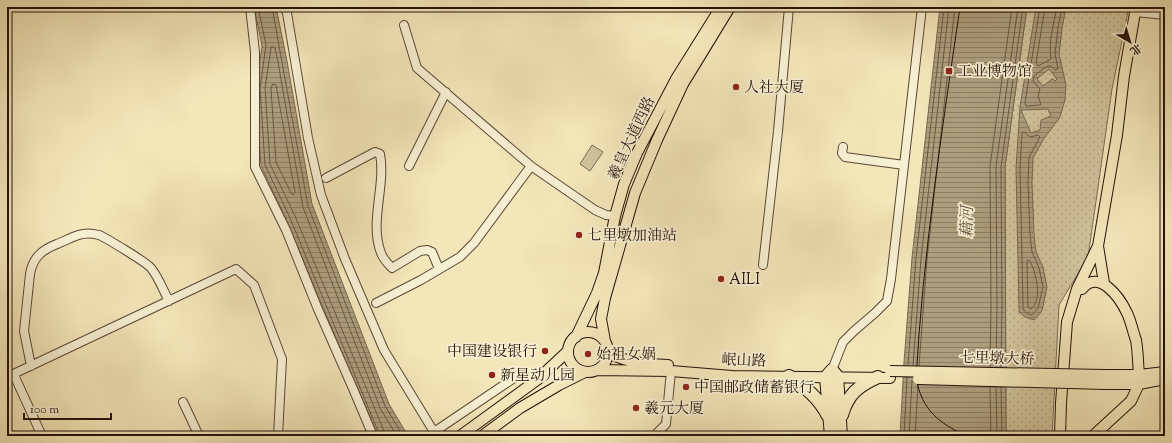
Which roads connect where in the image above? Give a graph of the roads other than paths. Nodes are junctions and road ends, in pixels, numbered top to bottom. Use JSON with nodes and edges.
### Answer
{"nodes":[{"id":1,"x":250,"y":7,"type":"edge"},
{"id":2,"x":284,"y":7,"type":"edge"},
{"id":3,"x":291,"y":7,"type":"edge"},
{"id":4,"x":721,"y":7,"type":"edge"},
{"id":5,"x":730,"y":7,"type":"edge"},
{"id":6,"x":789,"y":7,"type":"edge"},
{"id":7,"x":922,"y":7,"type":"edge"},
{"id":8,"x":1135,"y":10,"type":"edge"},
{"id":9,"x":1165,"y":15,"type":"edge"},
{"id":10,"x":288,"y":17,"type":"junction"},
{"id":11,"x":404,"y":25,"type":"dead end"},
{"id":12,"x":446,"y":92,"type":"junction"},
{"id":13,"x":843,"y":147,"type":"dead end"},
{"id":14,"x":904,"y":165,"type":"junction"},
{"id":15,"x":409,"y":166,"type":"dead end"},
{"id":16,"x":531,"y":166,"type":"junction"},
{"id":17,"x":326,"y":178,"type":"dead end"},
{"id":18,"x":615,"y":216,"type":"junction"},
{"id":19,"x":1098,"y":250,"type":"junction"},
{"id":20,"x":763,"y":265,"type":"dead end"},
{"id":21,"x":439,"y":269,"type":"junction"},
{"id":22,"x":1104,"y":283,"type":"junction"},
{"id":23,"x":1082,"y":290,"type":"junction"},
{"id":24,"x":169,"y":301,"type":"junction"},
{"id":25,"x":376,"y":302,"type":"dead end"},
{"id":26,"x":576,"y":337,"type":"junction"},
{"id":27,"x":605,"y":341,"type":"junction"},
{"id":28,"x":568,"y":351,"type":"junction"},
{"id":29,"x":608,"y":353,"type":"junction"},
{"id":30,"x":31,"y":366,"type":"junction"},
{"id":31,"x":597,"y":370,"type":"junction"},
{"id":32,"x":585,"y":372,"type":"junction"},
{"id":33,"x":671,"y":372,"type":"junction"},
{"id":34,"x":1165,"y":372,"type":"edge"},
{"id":35,"x":832,"y":374,"type":"junction"},
{"id":36,"x":890,"y":374,"type":"junction"},
{"id":37,"x":10,"y":376,"type":"edge"},
{"id":38,"x":789,"y":376,"type":"junction"},
{"id":39,"x":878,"y":377,"type":"junction"},
{"id":40,"x":1139,"y":379,"type":"junction"},
{"id":41,"x":1165,"y":379,"type":"edge"},
{"id":42,"x":537,"y":380,"type":"junction"},
{"id":43,"x":183,"y":402,"type":"dead end"},
{"id":44,"x":835,"y":420,"type":"junction"},
{"id":45,"x":656,"y":435,"type":"edge"},
{"id":46,"x":42,"y":436,"type":"edge"},
{"id":47,"x":199,"y":436,"type":"edge"},
{"id":48,"x":278,"y":436,"type":"edge"},
{"id":49,"x":373,"y":436,"type":"edge"},
{"id":50,"x":460,"y":436,"type":"edge"},
{"id":51,"x":482,"y":436,"type":"edge"},
{"id":52,"x":831,"y":436,"type":"edge"},
{"id":53,"x":841,"y":436,"type":"edge"},
{"id":54,"x":1060,"y":436,"type":"edge"},
{"id":55,"x":1066,"y":436,"type":"edge"},
{"id":56,"x":1093,"y":436,"type":"edge"},
{"id":57,"x":1101,"y":436,"type":"edge"}],
"edges":[{"from":1,"to":49,"type":"street"},
{"from":2,"to":10,"type":"street"},
{"from":3,"to":10,"type":"street"},
{"from":4,"to":18,"type":"main road","name":"羲皇大道西路"},
{"from":5,"to":27,"type":"main road","name":"羲皇大道西路"},
{"from":6,"to":20,"type":"street"},
{"from":7,"to":14,"type":"street"},
{"from":8,"to":9,"type":"street"},
{"from":8,"to":19,"type":"main road"},
{"from":10,"to":42,"type":"street"},
{"from":11,"to":12,"type":"street"},
{"from":12,"to":15,"type":"street"},
{"from":12,"to":16,"type":"street"},
{"from":13,"to":14,"type":"street"},
{"from":14,"to":35,"type":"street"},
{"from":16,"to":18,"type":"street"},
{"from":16,"to":21,"type":"street"},
{"from":17,"to":21,"type":"street"},
{"from":18,"to":26,"type":"main road","name":"羲皇大道西路"},
{"from":19,"to":22,"type":"main road"},
{"from":19,"to":23,"type":"main road"},
{"from":19,"to":54,"type":"main road"},
{"from":21,"to":25,"type":"street"},
{"from":22,"to":23,"type":"main road"},
{"from":22,"to":40,"type":"main road"},
{"from":23,"to":55,"type":"main road"},
{"from":24,"to":30,"type":"street"},
{"from":24,"to":30,"type":"street"},
{"from":24,"to":48,"type":"street"},
{"from":26,"to":27,"type":"main road"},
{"from":26,"to":28,"type":"main road"},
{"from":27,"to":29,"type":"main road"},
{"from":28,"to":32,"type":"main road"},
{"from":28,"to":42,"type":"main road"},
{"from":29,"to":31,"type":"main road"},
{"from":29,"to":35,"type":"main road","name":"岷山路"},
{"from":30,"to":37,"type":"street"},
{"from":31,"to":32,"type":"main road"},
{"from":31,"to":33,"type":"main road","name":"岷山路"},
{"from":32,"to":51,"type":"main road"},
{"from":33,"to":38,"type":"main road","name":"岷山路"},
{"from":33,"to":45,"type":"street"},
{"from":34,"to":40,"type":"main road"},
{"from":35,"to":36,"type":"main road","name":"岷山路"},
{"from":35,"to":38,"type":"main road","name":"岷山路"},
{"from":35,"to":39,"type":"main road","name":"岷山路"},
{"from":35,"to":44,"type":"highway"},
{"from":36,"to":39,"type":"main road","name":"岷山路"},
{"from":36,"to":40,"type":"main road","name":"七里墩大桥","bridge":true},
{"from":37,"to":46,"type":"street"},
{"from":38,"to":44,"type":"highway"},
{"from":39,"to":44,"type":"highway"},
{"from":40,"to":41,"type":"main road"},
{"from":40,"to":56,"type":"main road"},
{"from":40,"to":57,"type":"main road"},
{"from":42,"to":50,"type":"main road"},
{"from":43,"to":47,"type":"street"},
{"from":44,"to":52,"type":"highway"},
{"from":44,"to":53,"type":"highway"}]}
